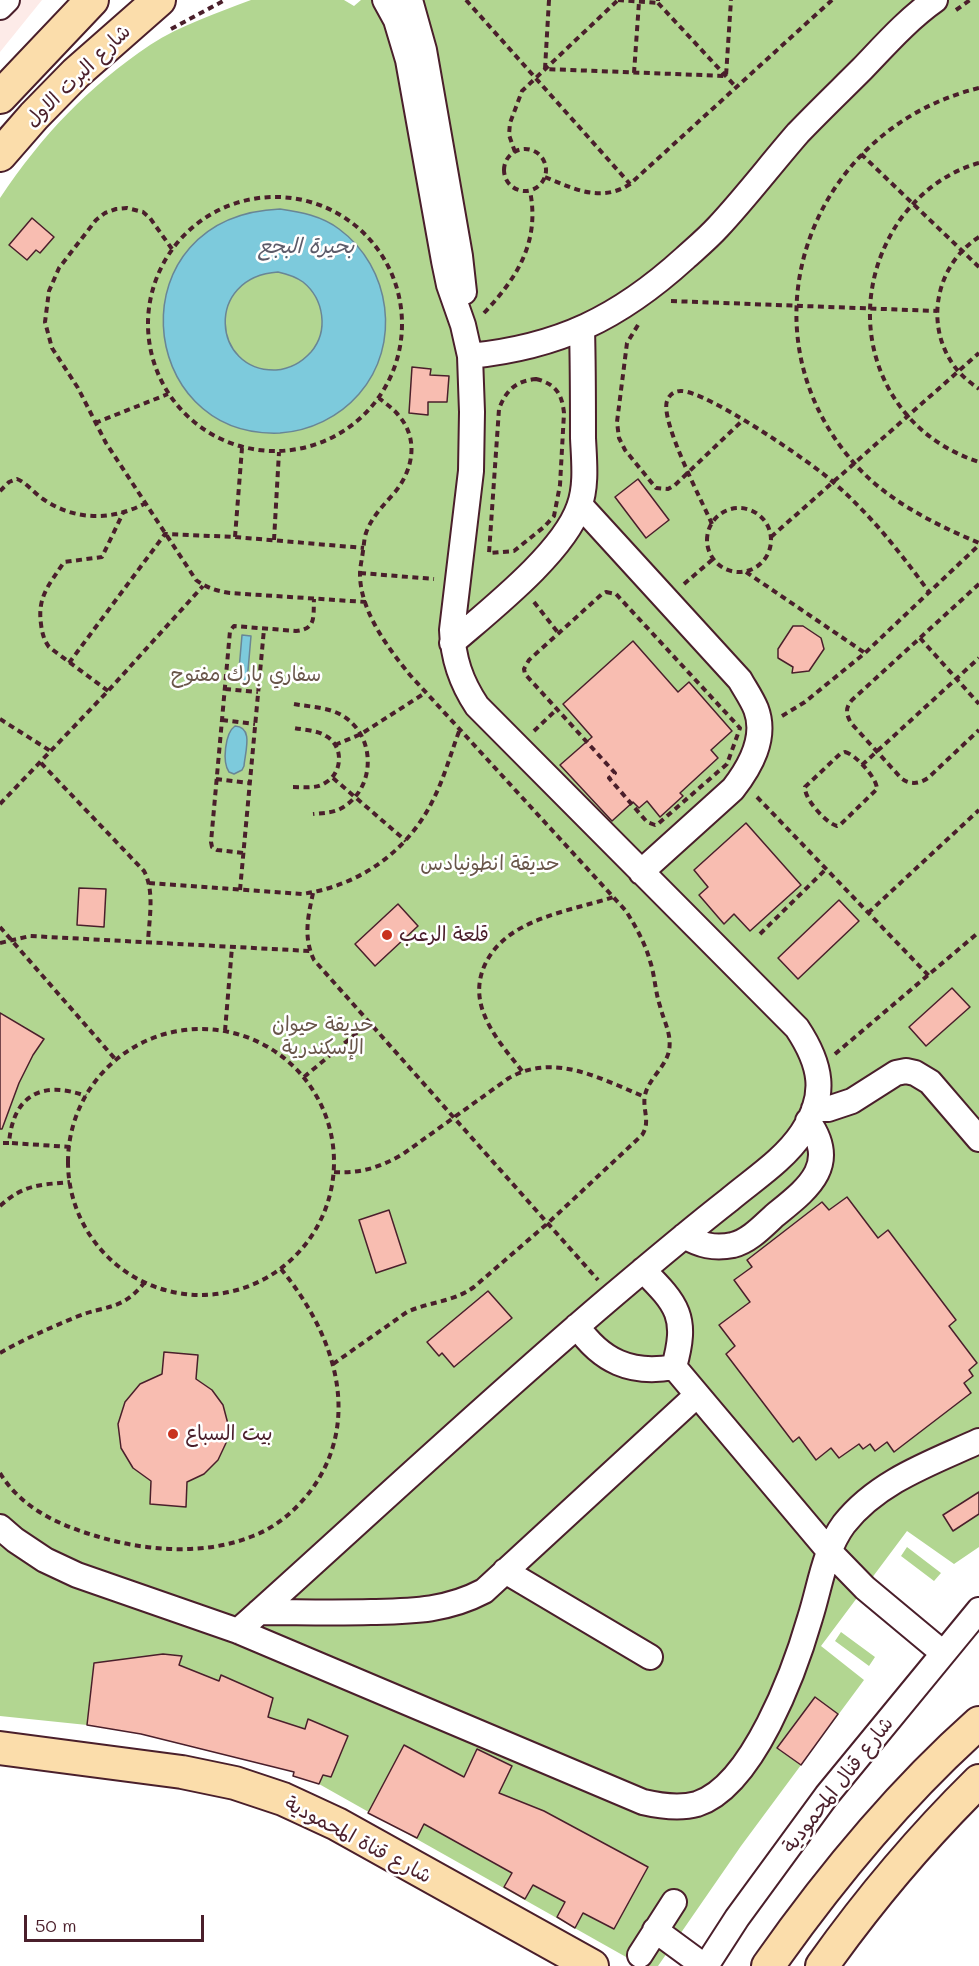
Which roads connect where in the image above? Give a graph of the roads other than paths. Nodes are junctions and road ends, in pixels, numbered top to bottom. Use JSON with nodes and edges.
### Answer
{"nodes":[{"id":1,"x":7,"y":0,"type":"edge"},
{"id":2,"x":92,"y":0,"type":"edge"},
{"id":3,"x":156,"y":3,"type":"edge"},
{"id":4,"x":0,"y":7,"type":"edge"},
{"id":5,"x":943,"y":7,"type":"edge"},
{"id":6,"x":402,"y":8,"type":"edge"},
{"id":7,"x":0,"y":97,"type":"edge"},
{"id":8,"x":0,"y":155,"type":"edge"},
{"id":9,"x":582,"y":329,"type":"junction"},
{"id":10,"x":470,"y":356,"type":"junction"},
{"id":11,"x":580,"y":505,"type":"junction"},
{"id":12,"x":452,"y":643,"type":"junction"},
{"id":13,"x":641,"y":872,"type":"junction"},
{"id":14,"x":811,"y":1115,"type":"junction"},
{"id":15,"x":979,"y":1138,"type":"edge"},
{"id":16,"x":684,"y":1236,"type":"junction"},
{"id":17,"x":644,"y":1270,"type":"junction"},
{"id":18,"x":577,"y":1326,"type":"junction"},
{"id":19,"x":674,"y":1367,"type":"junction"},
{"id":20,"x":697,"y":1395,"type":"junction"},
{"id":21,"x":979,"y":1441,"type":"edge"},
{"id":22,"x":0,"y":1527,"type":"edge"},
{"id":23,"x":829,"y":1551,"type":"junction"},
{"id":24,"x":505,"y":1571,"type":"junction"},
{"id":25,"x":979,"y":1610,"type":"edge"},
{"id":26,"x":259,"y":1612,"type":"junction"},
{"id":27,"x":238,"y":1631,"type":"junction"},
{"id":28,"x":943,"y":1653,"type":"junction"},
{"id":29,"x":650,"y":1657,"type":"dead end"},
{"id":30,"x":979,"y":1723,"type":"edge"},
{"id":31,"x":0,"y":1748,"type":"edge"},
{"id":32,"x":979,"y":1781,"type":"edge"},
{"id":33,"x":674,"y":1902,"type":"dead end"},
{"id":34,"x":656,"y":1930,"type":"junction"},
{"id":35,"x":640,"y":1955,"type":"dead end"},
{"id":36,"x":592,"y":1966,"type":"edge"},
{"id":37,"x":705,"y":1966,"type":"edge"},
{"id":38,"x":768,"y":1966,"type":"edge"},
{"id":39,"x":822,"y":1966,"type":"edge"}],
"edges":[{"from":1,"to":4,"type":"street"},
{"from":2,"to":7,"type":"main road","name":"شارع البرت الاول"},
{"from":3,"to":8,"type":"main road","name":"شارع البرت الاول"},
{"from":5,"to":9,"type":"street"},
{"from":6,"to":10,"type":"street"},
{"from":9,"to":10,"type":"street"},
{"from":9,"to":11,"type":"street"},
{"from":10,"to":12,"type":"street"},
{"from":11,"to":12,"type":"street"},
{"from":11,"to":13,"type":"street"},
{"from":12,"to":13,"type":"street"},
{"from":13,"to":14,"type":"street"},
{"from":14,"to":15,"type":"street"},
{"from":14,"to":16,"type":"street"},
{"from":14,"to":16,"type":"street"},
{"from":16,"to":17,"type":"street"},
{"from":17,"to":18,"type":"street"},
{"from":17,"to":19,"type":"street"},
{"from":18,"to":19,"type":"street"},
{"from":18,"to":26,"type":"street"},
{"from":19,"to":20,"type":"street"},
{"from":20,"to":23,"type":"street"},
{"from":20,"to":24,"type":"street"},
{"from":21,"to":23,"type":"street"},
{"from":22,"to":27,"type":"street"},
{"from":23,"to":27,"type":"street"},
{"from":23,"to":28,"type":"street"},
{"from":24,"to":26,"type":"street"},
{"from":24,"to":29,"type":"street"},
{"from":25,"to":28,"type":"street","name":"شارع قنال المحمودية"},
{"from":26,"to":27,"type":"street"},
{"from":28,"to":37,"type":"street","name":"شارع قنال المحمودية"},
{"from":30,"to":38,"type":"main road"},
{"from":31,"to":36,"type":"main road","name":"شارع قناة المحمودية"},
{"from":32,"to":39,"type":"main road"},
{"from":33,"to":34,"type":"street"},
{"from":34,"to":35,"type":"street"},
{"from":34,"to":37,"type":"street"}]}
